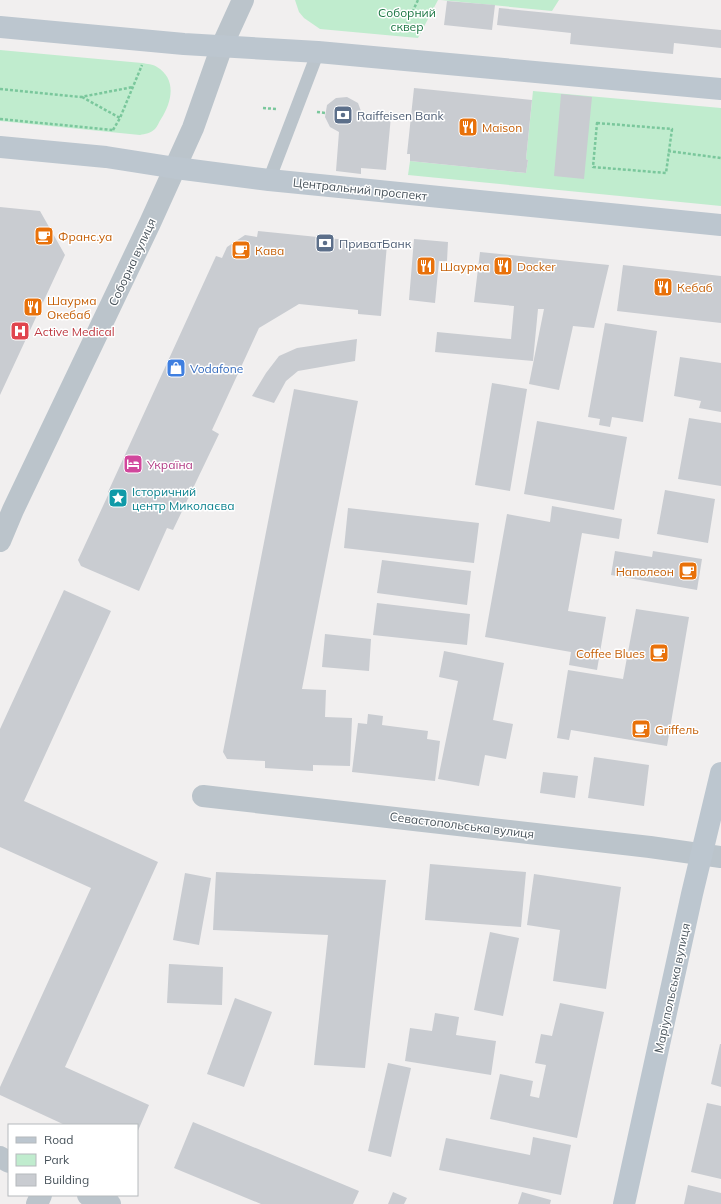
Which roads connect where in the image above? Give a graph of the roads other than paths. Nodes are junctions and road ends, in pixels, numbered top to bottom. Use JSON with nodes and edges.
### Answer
{"nodes":[{"id":1,"x":243,"y":0,"type":"edge"},
{"id":2,"x":0,"y":27,"type":"edge"},
{"id":3,"x":222,"y":46,"type":"junction"},
{"id":4,"x":318,"y":52,"type":"junction"},
{"id":5,"x":721,"y":89,"type":"edge"},
{"id":6,"x":0,"y":147,"type":"edge"},
{"id":7,"x":176,"y":168,"type":"junction"},
{"id":8,"x":269,"y":180,"type":"junction"},
{"id":9,"x":721,"y":225,"type":"edge"},
{"id":10,"x":0,"y":541,"type":"edge"},
{"id":11,"x":721,"y":773,"type":"edge"},
{"id":12,"x":203,"y":796,"type":"dead end"},
{"id":13,"x":711,"y":856,"type":"edge"},
{"id":14,"x":90,"y":1196,"type":"edge"},
{"id":15,"x":110,"y":1204,"type":"edge"},
{"id":16,"x":624,"y":1204,"type":"edge"}],
"edges":[{"from":1,"to":3,"type":"street","name":"Соборна вулиця"},
{"from":2,"to":3,"type":"main road"},
{"from":3,"to":4,"type":"main road"},
{"from":3,"to":7,"type":"street","name":"Соборна вулиця"},
{"from":4,"to":5,"type":"main road"},
{"from":4,"to":8,"type":"lane"},
{"from":6,"to":7,"type":"main road","name":"Центральний проспект"},
{"from":7,"to":8,"type":"main road","name":"Центральний проспект"},
{"from":7,"to":10,"type":"street","name":"Соборна вулиця"},
{"from":8,"to":9,"type":"main road","name":"Центральний проспект"},
{"from":11,"to":13,"type":"main road","name":"Маріупольська вулиця"},
{"from":12,"to":13,"type":"street","name":"Севастопольська вулиця"},
{"from":13,"to":16,"type":"main road","name":"Маріупольська вулиця"},
{"from":14,"to":15,"type":"street"}]}
